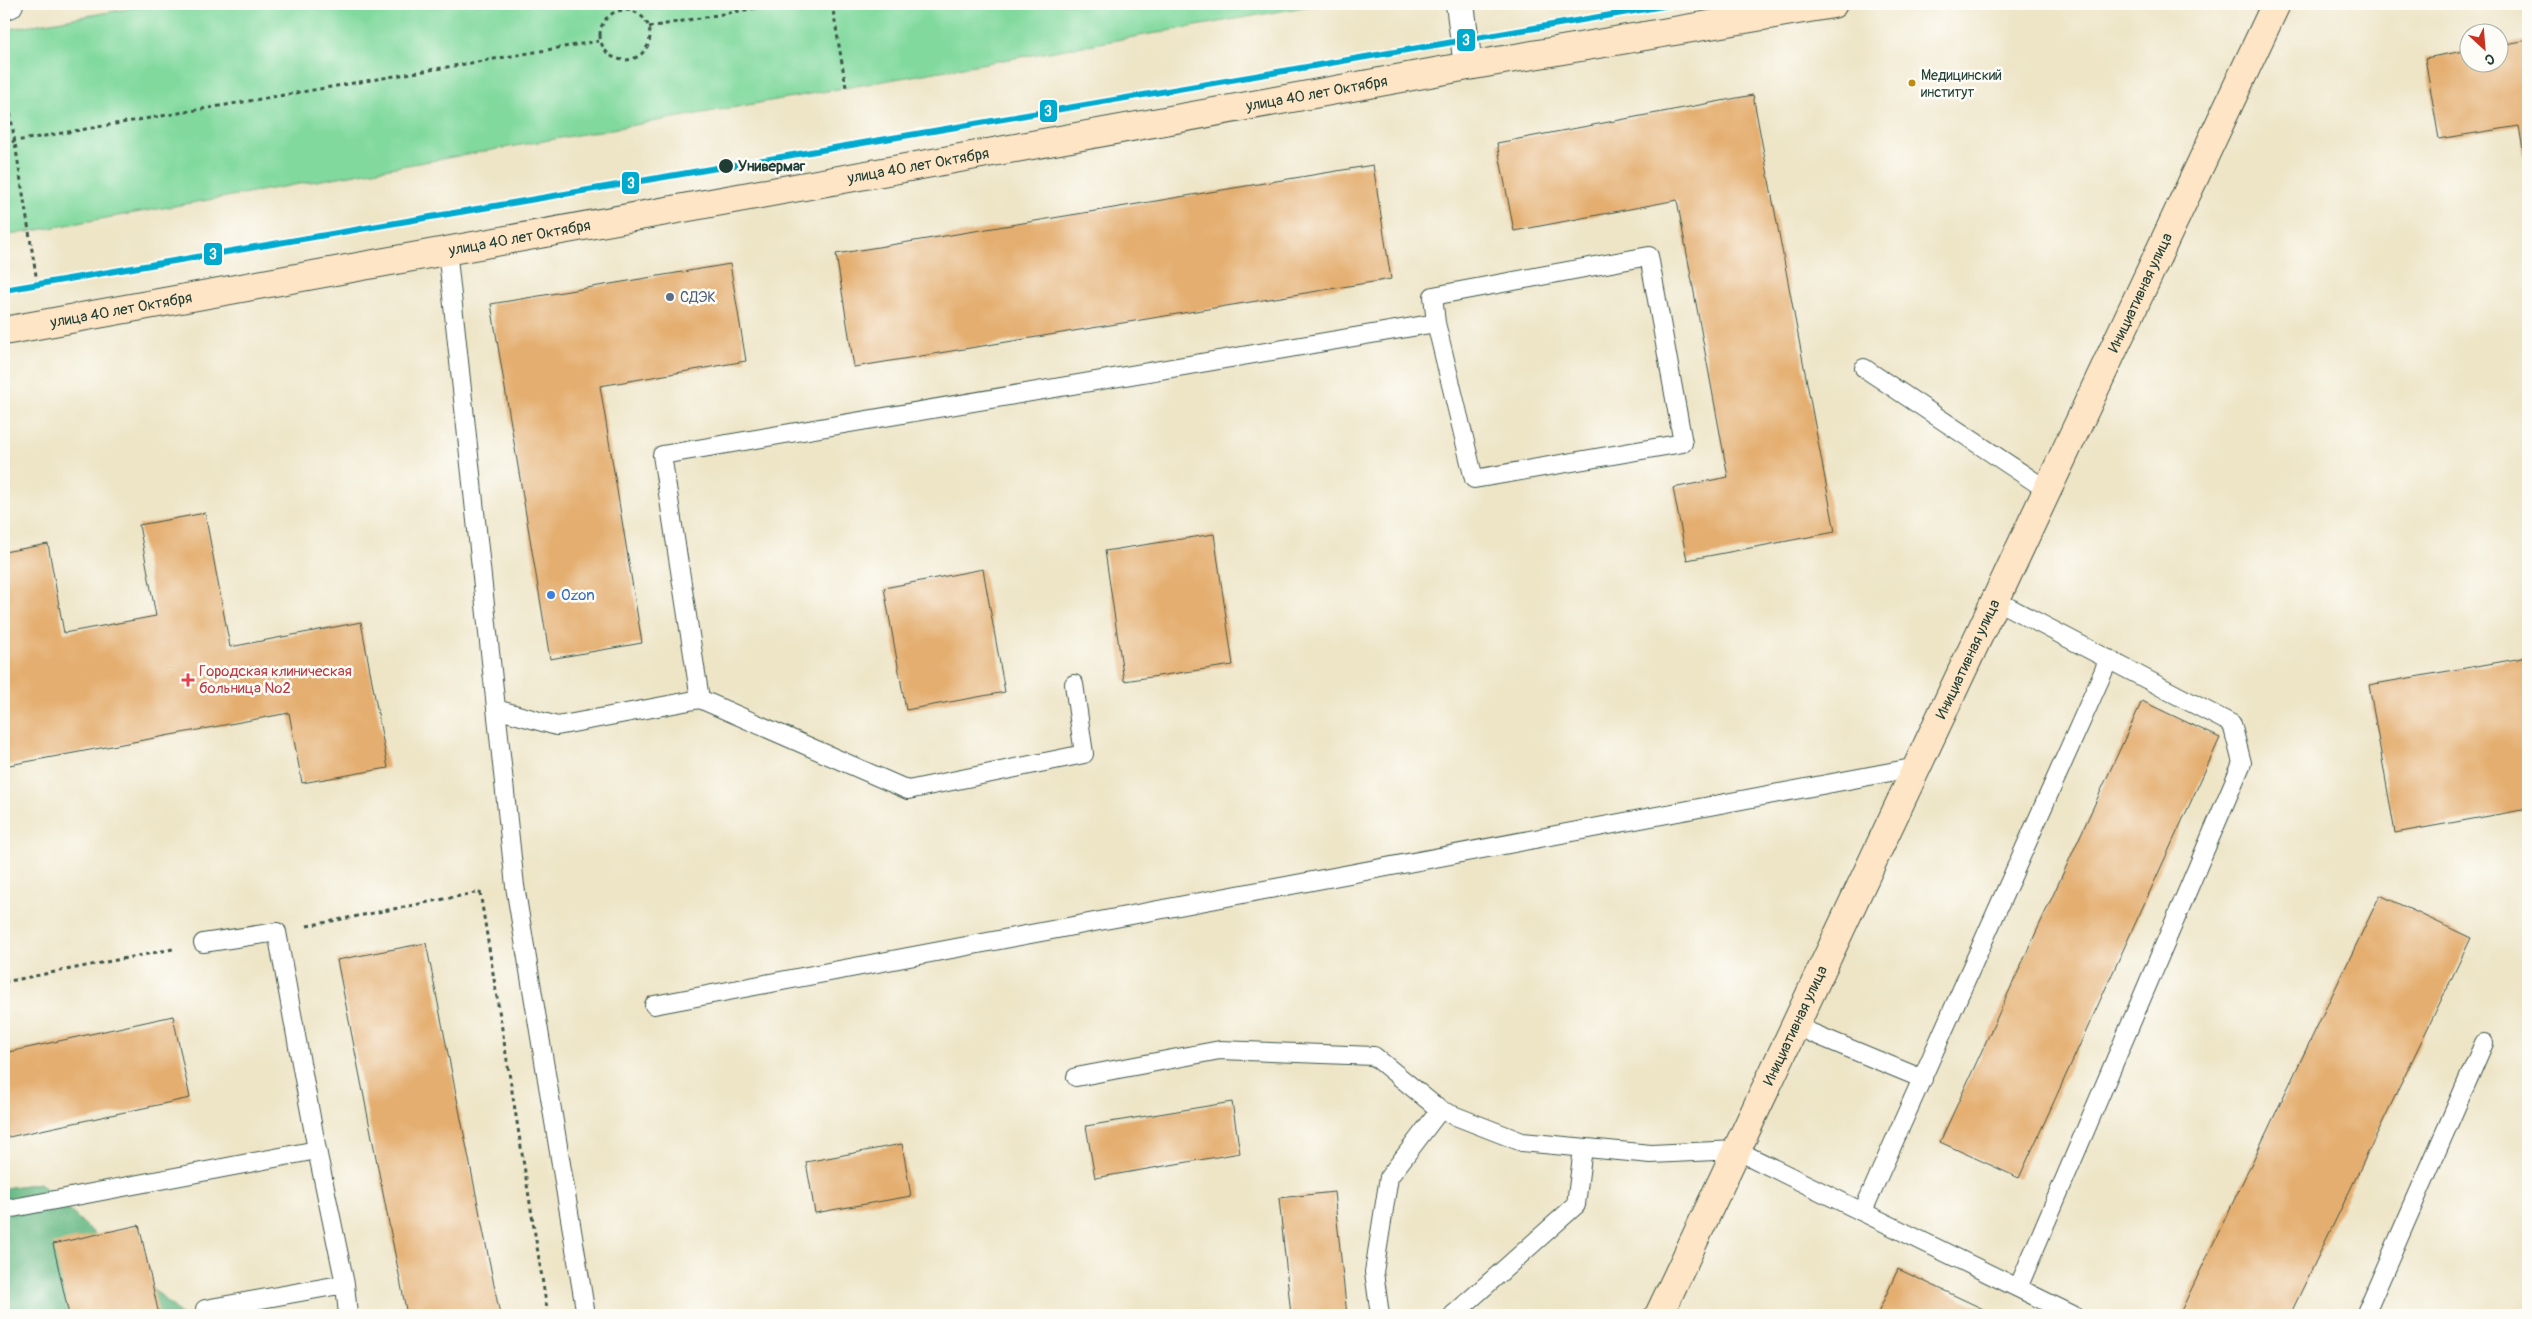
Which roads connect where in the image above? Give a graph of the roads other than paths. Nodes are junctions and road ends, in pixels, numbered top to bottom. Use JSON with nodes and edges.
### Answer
{"nodes":[{"id":1,"x":9,"y":4,"type":"edge"},
{"id":2,"x":1460,"y":4,"type":"edge"},
{"id":3,"x":1833,"y":4,"type":"edge"},
{"id":4,"x":2276,"y":4,"type":"edge"},
{"id":5,"x":4,"y":5,"type":"edge"},
{"id":6,"x":1468,"y":66,"type":"junction"},
{"id":7,"x":447,"y":249,"type":"junction"},
{"id":8,"x":1436,"y":322,"type":"junction"},
{"id":9,"x":4,"y":331,"type":"edge"},
{"id":10,"x":1864,"y":368,"type":"dead end"},
{"id":11,"x":2047,"y":490,"type":"junction"},
{"id":12,"x":1995,"y":600,"type":"junction"},
{"id":13,"x":2109,"y":659,"type":"junction"},
{"id":14,"x":1074,"y":684,"type":"dead end"},
{"id":15,"x":700,"y":698,"type":"junction"},
{"id":16,"x":496,"y":709,"type":"junction"},
{"id":17,"x":1917,"y":767,"type":"junction"},
{"id":18,"x":203,"y":943,"type":"road end"},
{"id":19,"x":654,"y":1005,"type":"dead end"},
{"id":20,"x":1795,"y":1026,"type":"junction"},
{"id":21,"x":2484,"y":1043,"type":"dead end"},
{"id":22,"x":1076,"y":1077,"type":"dead end"},
{"id":23,"x":1923,"y":1079,"type":"junction"},
{"id":24,"x":1440,"y":1110,"type":"junction"},
{"id":25,"x":1583,"y":1148,"type":"junction"},
{"id":26,"x":317,"y":1150,"type":"junction"},
{"id":27,"x":1736,"y":1150,"type":"junction"},
{"id":28,"x":4,"y":1206,"type":"edge"},
{"id":29,"x":1863,"y":1211,"type":"junction"},
{"id":30,"x":345,"y":1284,"type":"junction"},
{"id":31,"x":2018,"y":1288,"type":"junction"},
{"id":32,"x":205,"y":1309,"type":"dead end"},
{"id":33,"x":348,"y":1315,"type":"edge"},
{"id":34,"x":586,"y":1315,"type":"edge"},
{"id":35,"x":1380,"y":1315,"type":"edge"},
{"id":36,"x":1453,"y":1315,"type":"edge"},
{"id":37,"x":1659,"y":1315,"type":"edge"},
{"id":38,"x":2073,"y":1315,"type":"edge"},
{"id":39,"x":2365,"y":1315,"type":"edge"}],
"edges":[{"from":1,"to":5,"type":"street"},
{"from":2,"to":6,"type":"street"},
{"from":3,"to":6,"type":"main road","name":"улица 40 лет Октября"},
{"from":4,"to":11,"type":"main road","name":"Инициативная улица"},
{"from":6,"to":7,"type":"main road","name":"улица 40 лет Октября"},
{"from":7,"to":9,"type":"main road","name":"улица 40 лет Октября"},
{"from":7,"to":16,"type":"lane"},
{"from":8,"to":8,"type":"lane"},
{"from":8,"to":15,"type":"lane"},
{"from":10,"to":11,"type":"lane"},
{"from":11,"to":12,"type":"main road","name":"Инициативная улица"},
{"from":12,"to":13,"type":"lane"},
{"from":12,"to":17,"type":"main road","name":"Инициативная улица"},
{"from":13,"to":23,"type":"lane"},
{"from":13,"to":31,"type":"lane"},
{"from":14,"to":15,"type":"lane"},
{"from":15,"to":16,"type":"lane"},
{"from":16,"to":34,"type":"lane"},
{"from":17,"to":19,"type":"lane"},
{"from":17,"to":20,"type":"main road","name":"Инициативная улица"},
{"from":18,"to":26,"type":"lane"},
{"from":20,"to":23,"type":"lane"},
{"from":20,"to":27,"type":"main road","name":"Инициативная улица"},
{"from":21,"to":39,"type":"lane"},
{"from":22,"to":24,"type":"lane"},
{"from":23,"to":29,"type":"lane"},
{"from":24,"to":25,"type":"lane"},
{"from":24,"to":35,"type":"lane"},
{"from":25,"to":27,"type":"lane"},
{"from":25,"to":36,"type":"lane"},
{"from":26,"to":28,"type":"lane"},
{"from":26,"to":30,"type":"lane"},
{"from":27,"to":29,"type":"lane"},
{"from":27,"to":37,"type":"main road","name":"Инициативная улица"},
{"from":29,"to":31,"type":"lane"},
{"from":30,"to":32,"type":"lane"},
{"from":30,"to":33,"type":"lane"},
{"from":31,"to":38,"type":"lane"}]}
